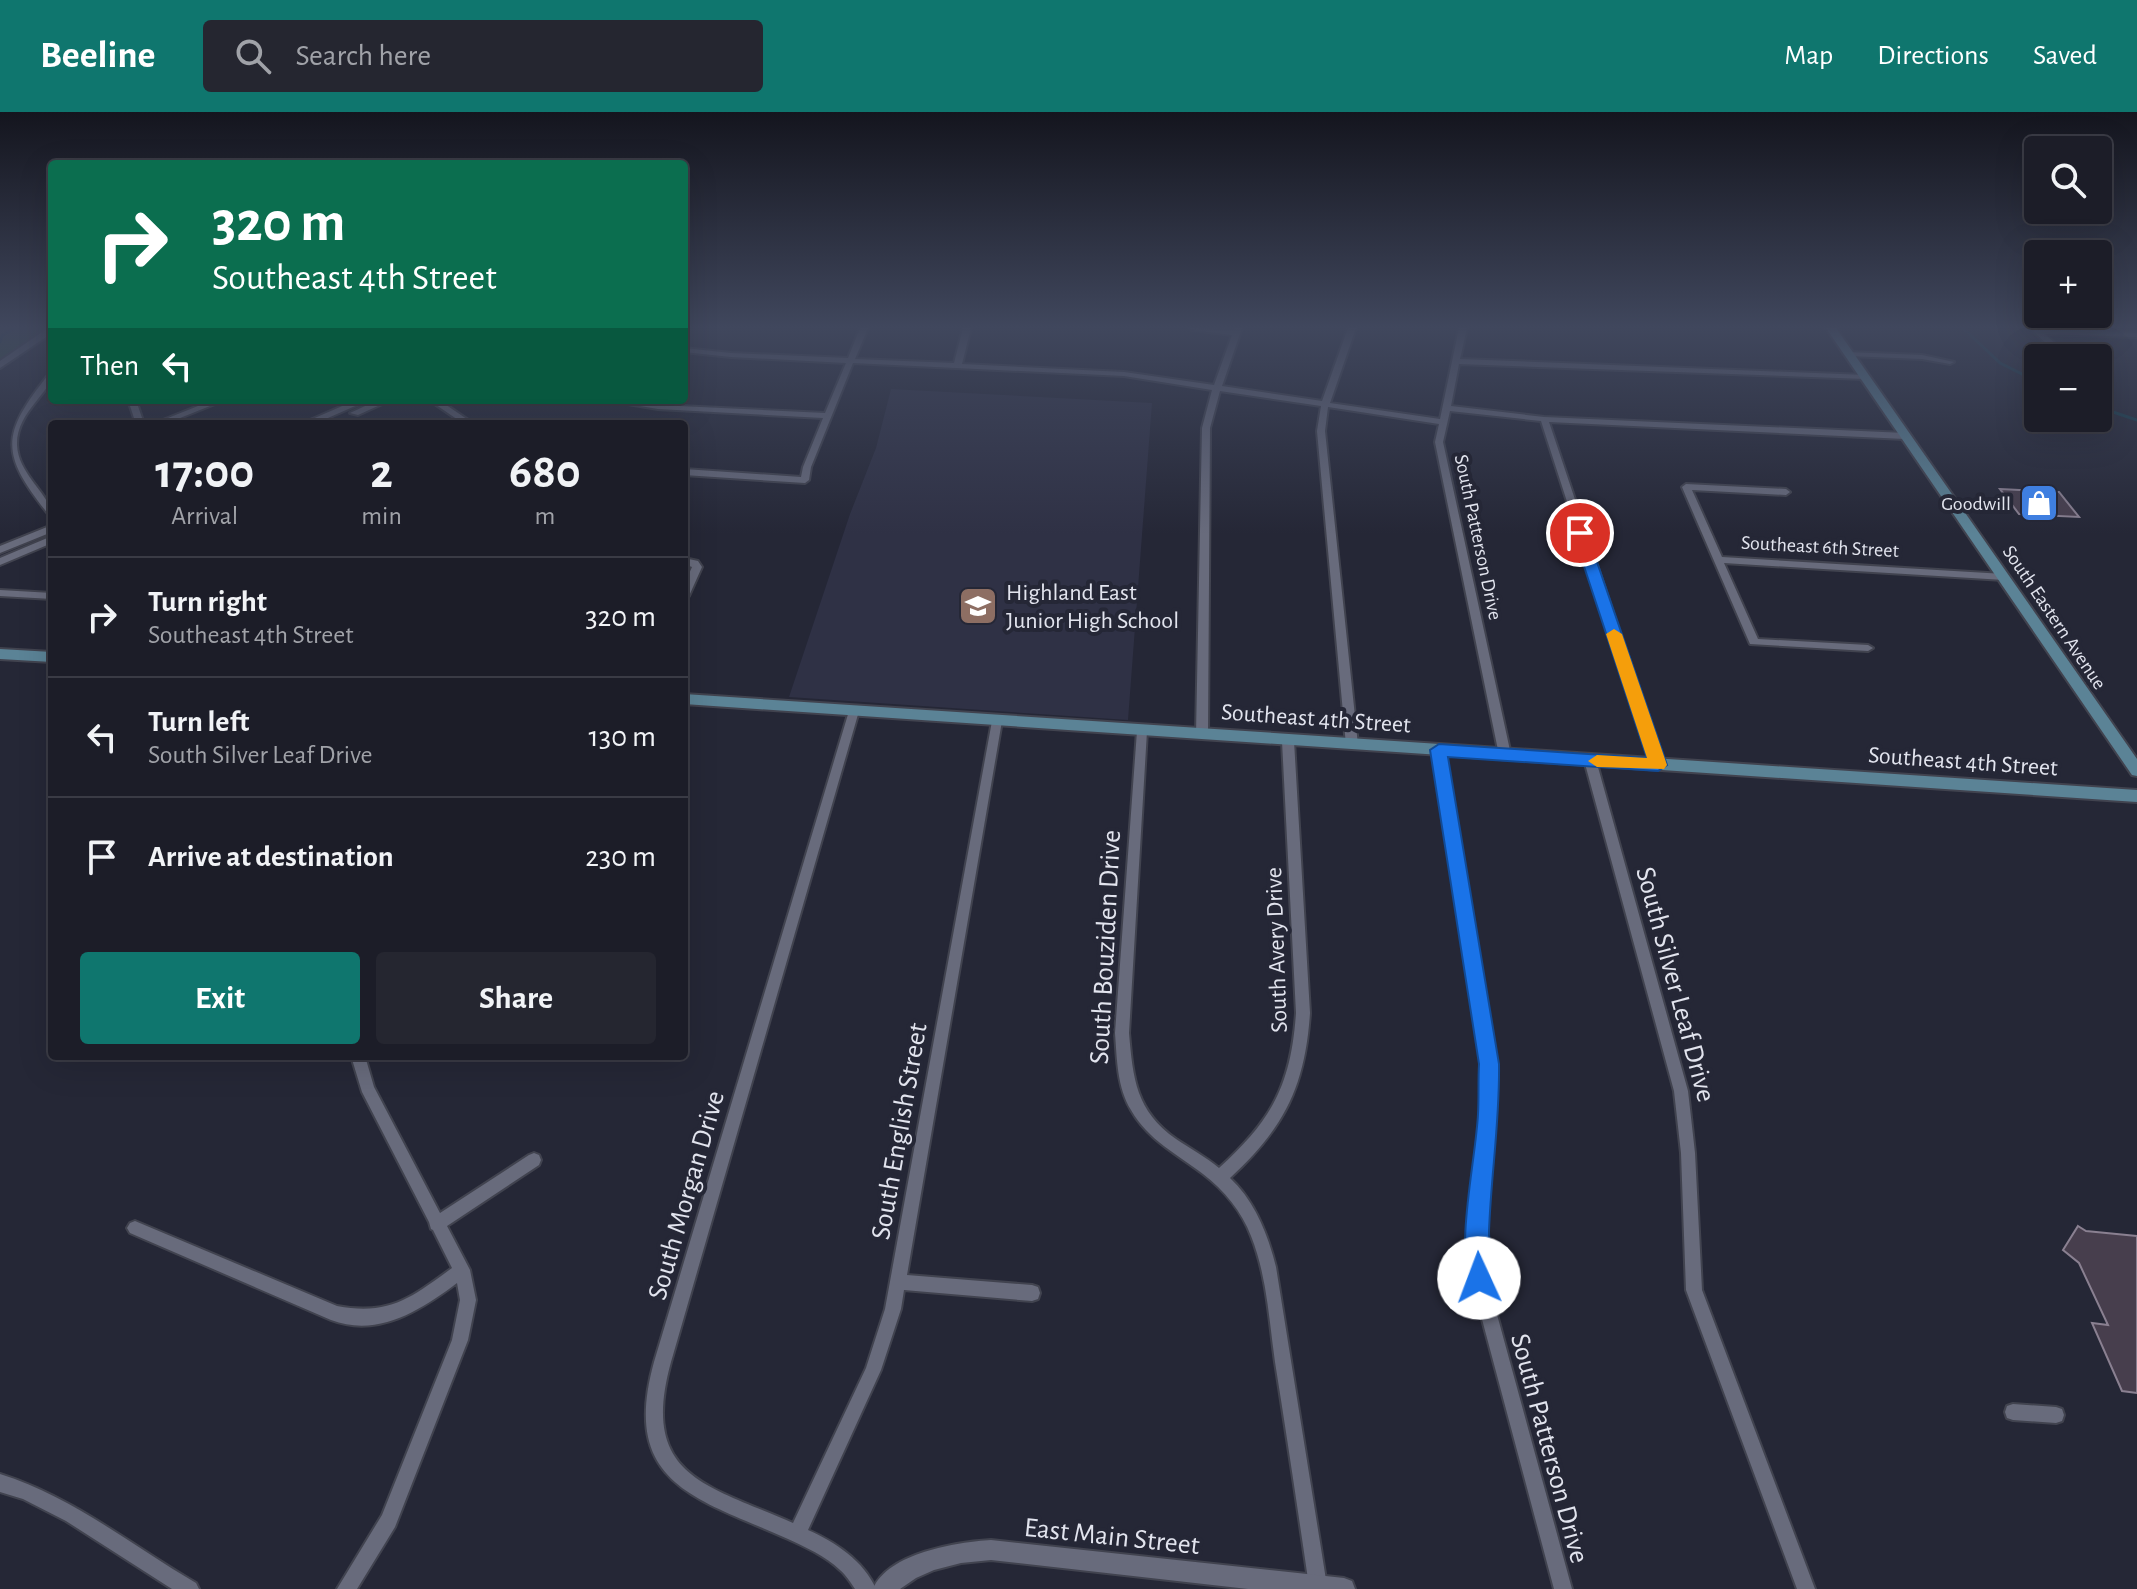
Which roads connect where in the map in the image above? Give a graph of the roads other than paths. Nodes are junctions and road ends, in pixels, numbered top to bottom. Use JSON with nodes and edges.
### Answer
{"nodes":[{"id":1,"x":26,"y":397,"type":"edge"},
{"id":2,"x":835,"y":397,"type":"edge"},
{"id":3,"x":1215,"y":397,"type":"edge"},
{"id":4,"x":1284,"y":397,"type":"edge"},
{"id":5,"x":1328,"y":397,"type":"edge"},
{"id":6,"x":1448,"y":397,"type":"edge"},
{"id":7,"x":1879,"y":397,"type":"edge"},
{"id":8,"x":210,"y":404,"type":"edge"},
{"id":9,"x":354,"y":404,"type":"edge"},
{"id":10,"x":376,"y":404,"type":"edge"},
{"id":11,"x":439,"y":404,"type":"edge"},
{"id":12,"x":640,"y":404,"type":"edge"},
{"id":13,"x":1326,"y":404,"type":"junction"},
{"id":14,"x":13,"y":407,"type":"dead end"},
{"id":15,"x":1446,"y":408,"type":"junction"},
{"id":16,"x":827,"y":416,"type":"junction"},
{"id":17,"x":1544,"y":419,"type":"junction"},
{"id":18,"x":168,"y":420,"type":"edge"},
{"id":19,"x":316,"y":420,"type":"edge"},
{"id":20,"x":338,"y":420,"type":"edge"},
{"id":21,"x":464,"y":420,"type":"edge"},
{"id":22,"x":1442,"y":422,"type":"junction"},
{"id":23,"x":1905,"y":436,"type":"junction"},
{"id":24,"x":6,"y":463,"type":"dead end"},
{"id":25,"x":688,"y":472,"type":"edge"},
{"id":26,"x":1786,"y":492,"type":"dead end"},
{"id":27,"x":48,"y":509,"type":"edge"},
{"id":28,"x":48,"y":530,"type":"edge"},
{"id":29,"x":48,"y":541,"type":"edge"},
{"id":30,"x":0,"y":550,"type":"edge"},
{"id":31,"x":1719,"y":560,"type":"junction"},
{"id":32,"x":0,"y":562,"type":"edge"},
{"id":33,"x":689,"y":562,"type":"edge"},
{"id":34,"x":2001,"y":573,"type":"junction"},
{"id":35,"x":688,"y":587,"type":"edge"},
{"id":36,"x":0,"y":593,"type":"edge"},
{"id":37,"x":48,"y":596,"type":"edge"},
{"id":38,"x":1868,"y":648,"type":"dead end"},
{"id":39,"x":0,"y":654,"type":"edge"},
{"id":40,"x":48,"y":657,"type":"edge"},
{"id":41,"x":688,"y":699,"type":"edge"},
{"id":42,"x":854,"y":711,"type":"junction"},
{"id":43,"x":997,"y":721,"type":"junction"},
{"id":44,"x":1142,"y":731,"type":"junction"},
{"id":45,"x":1202,"y":735,"type":"junction"},
{"id":46,"x":1288,"y":741,"type":"junction"},
{"id":47,"x":1352,"y":745,"type":"junction"},
{"id":48,"x":1439,"y":750,"type":"junction"},
{"id":49,"x":1505,"y":755,"type":"junction"},
{"id":50,"x":1590,"y":760,"type":"junction"},
{"id":51,"x":1658,"y":765,"type":"junction"},
{"id":52,"x":2137,"y":771,"type":"edge"},
{"id":53,"x":2137,"y":796,"type":"edge"},
{"id":54,"x":359,"y":1060,"type":"edge"},
{"id":55,"x":534,"y":1160,"type":"dead end"},
{"id":56,"x":1219,"y":1178,"type":"junction"},
{"id":57,"x":436,"y":1224,"type":"junction"},
{"id":58,"x":135,"y":1228,"type":"dead end"},
{"id":59,"x":462,"y":1270,"type":"junction"},
{"id":60,"x":899,"y":1282,"type":"junction"},
{"id":61,"x":1032,"y":1293,"type":"dead end"},
{"id":62,"x":2013,"y":1412,"type":"dead end"},
{"id":63,"x":2056,"y":1415,"type":"dead end"},
{"id":64,"x":0,"y":1483,"type":"edge"},
{"id":65,"x":797,"y":1534,"type":"junction"},
{"id":66,"x":1318,"y":1586,"type":"junction"},
{"id":67,"x":190,"y":1589,"type":"edge"},
{"id":68,"x":346,"y":1589,"type":"edge"},
{"id":69,"x":867,"y":1589,"type":"edge"},
{"id":70,"x":884,"y":1589,"type":"edge"},
{"id":71,"x":1344,"y":1589,"type":"edge"},
{"id":72,"x":1563,"y":1589,"type":"edge"},
{"id":73,"x":1806,"y":1589,"type":"edge"}],
"edges":[{"from":1,"to":14,"type":"street"},
{"from":2,"to":16,"type":"street"},
{"from":3,"to":45,"type":"street"},
{"from":4,"to":13,"type":"street"},
{"from":5,"to":13,"type":"street"},
{"from":6,"to":15,"type":"street","name":"South Patterson Drive"},
{"from":7,"to":23,"type":"main road","name":"South Eastern Avenue"},
{"from":8,"to":18,"type":"street"},
{"from":9,"to":19,"type":"street"},
{"from":10,"to":20,"type":"street"},
{"from":11,"to":21,"type":"street"},
{"from":12,"to":16,"type":"street"},
{"from":13,"to":22,"type":"street"},
{"from":13,"to":47,"type":"street"},
{"from":15,"to":17,"type":"street"},
{"from":15,"to":22,"type":"street","name":"South Patterson Drive"},
{"from":16,"to":25,"type":"street"},
{"from":17,"to":23,"type":"street"},
{"from":17,"to":51,"type":"street"},
{"from":22,"to":49,"type":"street","name":"South Patterson Drive"},
{"from":23,"to":34,"type":"main road","name":"South Eastern Avenue"},
{"from":24,"to":27,"type":"street"},
{"from":26,"to":31,"type":"street"},
{"from":28,"to":30,"type":"street"},
{"from":29,"to":32,"type":"street"},
{"from":31,"to":34,"type":"street","name":"Southeast 6th Street"},
{"from":31,"to":38,"type":"street"},
{"from":33,"to":35,"type":"street"},
{"from":34,"to":52,"type":"main road","name":"South Eastern Avenue"},
{"from":36,"to":37,"type":"street"},
{"from":39,"to":40,"type":"main road"},
{"from":41,"to":42,"type":"main road","name":"Southeast 4th Street"},
{"from":42,"to":43,"type":"main road","name":"Southeast 4th Street"},
{"from":42,"to":65,"type":"street","name":"South Morgan Drive"},
{"from":43,"to":44,"type":"main road","name":"Southeast 4th Street"},
{"from":43,"to":60,"type":"street","name":"South English Street"},
{"from":44,"to":45,"type":"main road","name":"Southeast 4th Street"},
{"from":44,"to":56,"type":"street","name":"South Bouziden Drive"},
{"from":45,"to":46,"type":"main road","name":"Southeast 4th Street"},
{"from":46,"to":47,"type":"main road","name":"Southeast 4th Street"},
{"from":46,"to":56,"type":"street","name":"South Avery Drive"},
{"from":47,"to":48,"type":"main road","name":"Southeast 4th Street"},
{"from":48,"to":49,"type":"main road","name":"Southeast 4th Street"},
{"from":48,"to":72,"type":"street","name":"South Patterson Drive"},
{"from":49,"to":50,"type":"main road","name":"Southeast 4th Street"},
{"from":50,"to":51,"type":"main road","name":"Southeast 4th Street"},
{"from":50,"to":73,"type":"street","name":"South Silver Leaf Drive"},
{"from":51,"to":53,"type":"main road","name":"Southeast 4th Street"},
{"from":54,"to":57,"type":"street"},
{"from":55,"to":57,"type":"street"},
{"from":56,"to":66,"type":"street","name":"South Bouziden Drive"},
{"from":57,"to":59,"type":"street"},
{"from":58,"to":59,"type":"street"},
{"from":59,"to":68,"type":"street"},
{"from":60,"to":61,"type":"street"},
{"from":60,"to":65,"type":"street","name":"South English Street"},
{"from":62,"to":63,"type":"street"},
{"from":64,"to":67,"type":"street"},
{"from":65,"to":69,"type":"street","name":"South Morgan Drive"},
{"from":66,"to":70,"type":"street","name":"East Main Street"},
{"from":66,"to":71,"type":"street","name":"East Main Street"}]}
